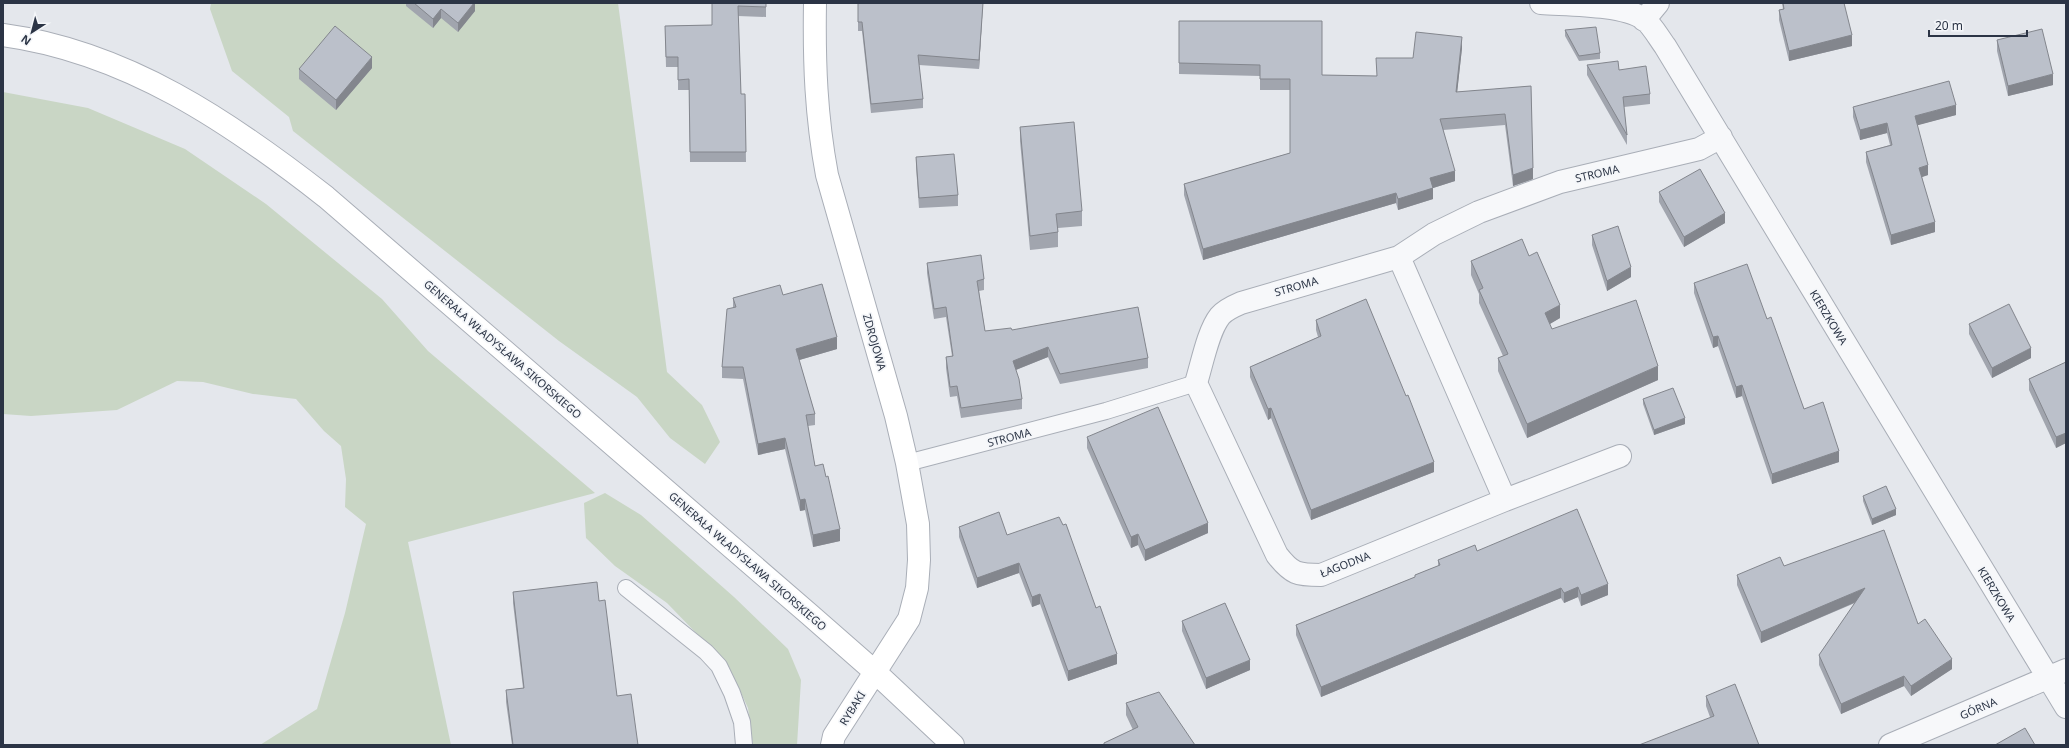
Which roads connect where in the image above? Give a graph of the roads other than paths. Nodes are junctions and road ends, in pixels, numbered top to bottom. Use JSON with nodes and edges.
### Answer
{"nodes":[{"id":1,"x":815,"y":3,"type":"edge"},
{"id":2,"x":1541,"y":3,"type":"edge"},
{"id":3,"x":1658,"y":3,"type":"edge"},
{"id":4,"x":1644,"y":20,"type":"junction"},
{"id":5,"x":3,"y":35,"type":"edge"},
{"id":6,"x":1720,"y":137,"type":"junction"},
{"id":7,"x":1399,"y":257,"type":"junction"},
{"id":8,"x":1196,"y":383,"type":"junction"},
{"id":9,"x":1620,"y":456,"type":"dead end"},
{"id":10,"x":907,"y":463,"type":"junction"},
{"id":11,"x":1505,"y":500,"type":"junction"},
{"id":12,"x":626,"y":588,"type":"dead end"},
{"id":13,"x":874,"y":671,"type":"junction"},
{"id":14,"x":2057,"y":674,"type":"edge"},
{"id":15,"x":2066,"y":707,"type":"edge"},
{"id":16,"x":744,"y":745,"type":"edge"},
{"id":17,"x":832,"y":745,"type":"edge"},
{"id":18,"x":953,"y":745,"type":"edge"},
{"id":19,"x":1890,"y":745,"type":"edge"}],
"edges":[{"from":1,"to":10,"type":"street","name":"ZDROJOWA"},
{"from":2,"to":4,"type":"street","name":"KIERZKOWA"},
{"from":3,"to":4,"type":"street"},
{"from":4,"to":6,"type":"street","name":"KIERZKOWA"},
{"from":5,"to":13,"type":"street","name":"GENERAŁA WŁADYSŁAWA SIKORSKIEGO"},
{"from":6,"to":7,"type":"street","name":"STROMA"},
{"from":6,"to":14,"type":"street","name":"KIERZKOWA"},
{"from":7,"to":8,"type":"street","name":"STROMA"},
{"from":7,"to":11,"type":"street"},
{"from":8,"to":10,"type":"lane","name":"STROMA"},
{"from":8,"to":11,"type":"street","name":"ŁAGODNA"},
{"from":9,"to":11,"type":"street","name":"ŁAGODNA"},
{"from":10,"to":13,"type":"street","name":"ZDROJOWA"},
{"from":12,"to":16,"type":"lane"},
{"from":13,"to":17,"type":"street","name":"RYBAKI"},
{"from":13,"to":18,"type":"street","name":"GENERAŁA WŁADYSŁAWA SIKORSKIEGO"},
{"from":14,"to":15,"type":"street","name":"KIERZKOWA"},
{"from":14,"to":19,"type":"street","name":"GÓRNA"}]}
